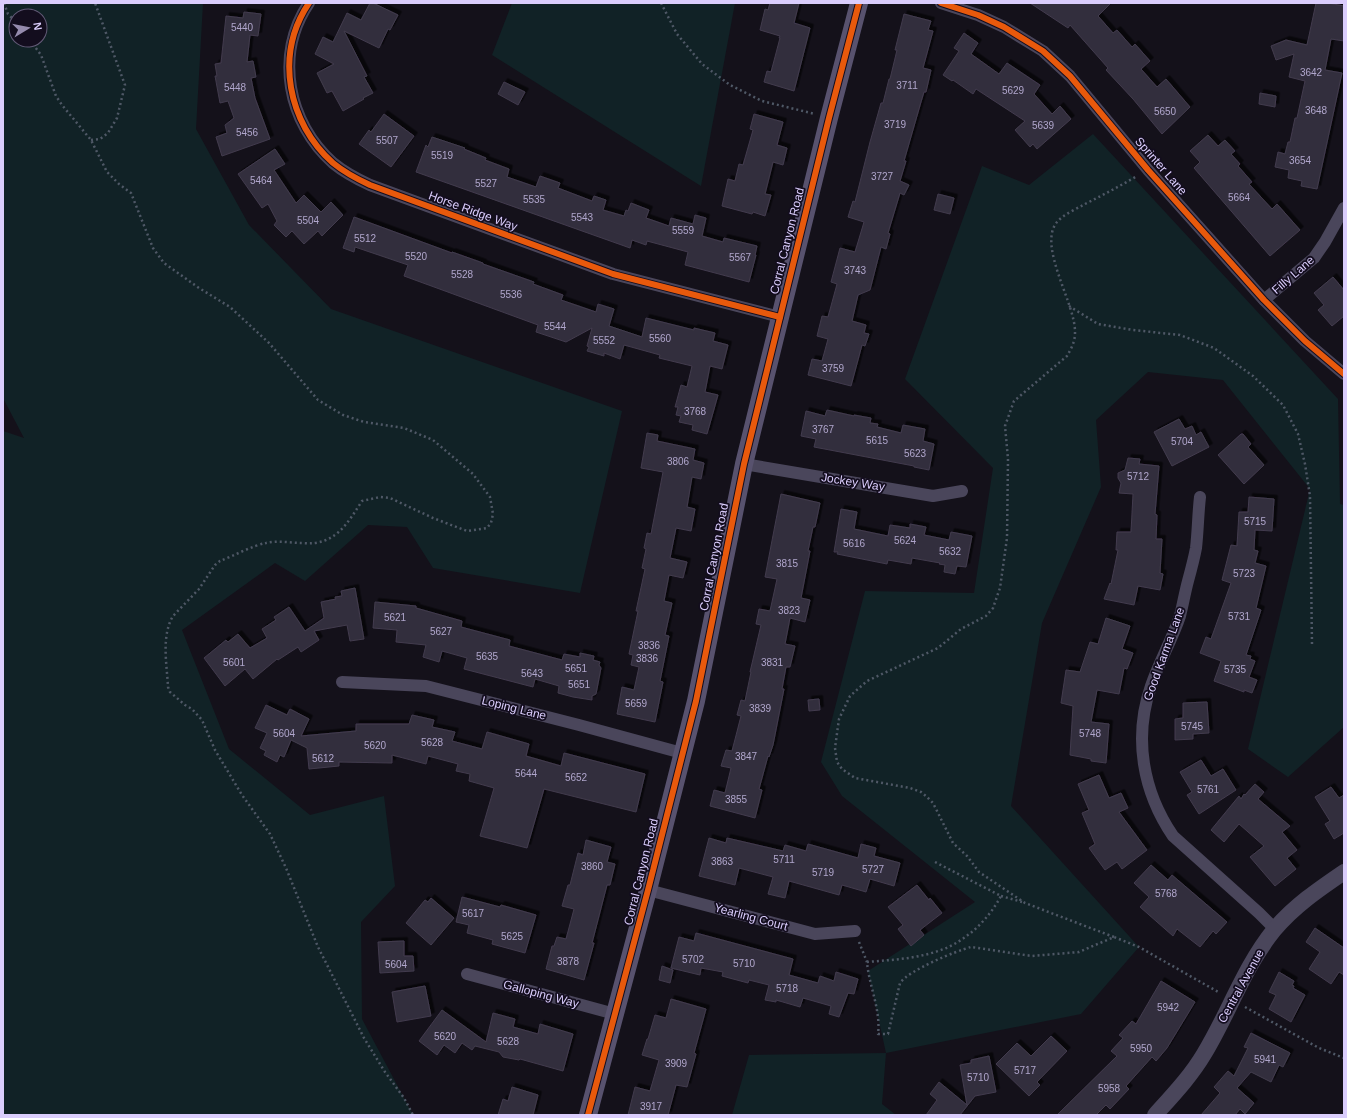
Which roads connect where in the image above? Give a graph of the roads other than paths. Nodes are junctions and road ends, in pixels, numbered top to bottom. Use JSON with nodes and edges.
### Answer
{"nodes":[{"id":1,"x":309,"y":3,"type":"edge"},
{"id":2,"x":860,"y":3,"type":"edge"},
{"id":3,"x":941,"y":3,"type":"edge"},
{"id":4,"x":1344,"y":208,"type":"edge"},
{"id":5,"x":1264,"y":300,"type":"junction"},
{"id":6,"x":780,"y":317,"type":"junction"},
{"id":7,"x":1344,"y":374,"type":"edge"},
{"id":8,"x":744,"y":464,"type":"junction"},
{"id":9,"x":962,"y":491,"type":"dead end"},
{"id":10,"x":1200,"y":496,"type":"dead end"},
{"id":11,"x":342,"y":682,"type":"dead end"},
{"id":12,"x":682,"y":754,"type":"junction"},
{"id":13,"x":1344,"y":872,"type":"edge"},
{"id":14,"x":648,"y":890,"type":"junction"},
{"id":15,"x":1274,"y":930,"type":"junction"},
{"id":16,"x":855,"y":931,"type":"road end"},
{"id":17,"x":467,"y":974,"type":"dead end"},
{"id":18,"x":615,"y":1014,"type":"junction"},
{"id":19,"x":588,"y":1115,"type":"edge"},
{"id":20,"x":1156,"y":1115,"type":"edge"}],
"edges":[{"from":1,"to":6,"type":"street","name":"Horse Ridge Way"},
{"from":2,"to":6,"type":"main road","name":"Corral Canyon Road"},
{"from":3,"to":5,"type":"street","name":"Sprinter Lane"},
{"from":4,"to":5,"type":"street","name":"Filly Lane"},
{"from":5,"to":7,"type":"street","name":"Sprinter Lane"},
{"from":6,"to":8,"type":"main road","name":"Corral Canyon Road"},
{"from":8,"to":9,"type":"street","name":"Jockey Way"},
{"from":8,"to":12,"type":"main road","name":"Corral Canyon Road"},
{"from":10,"to":15,"type":"street","name":"Good Karma Lane"},
{"from":11,"to":12,"type":"street","name":"Loping Lane"},
{"from":12,"to":14,"type":"main road","name":"Corral Canyon Road"},
{"from":13,"to":15,"type":"street","name":"Central Avenue"},
{"from":14,"to":16,"type":"street","name":"Yearling Court"},
{"from":14,"to":18,"type":"main road","name":"Corral Canyon Road"},
{"from":15,"to":20,"type":"street","name":"Central Avenue"},
{"from":17,"to":18,"type":"street","name":"Galloping Way"},
{"from":18,"to":19,"type":"main road","name":"Corral Canyon Road"}]}
